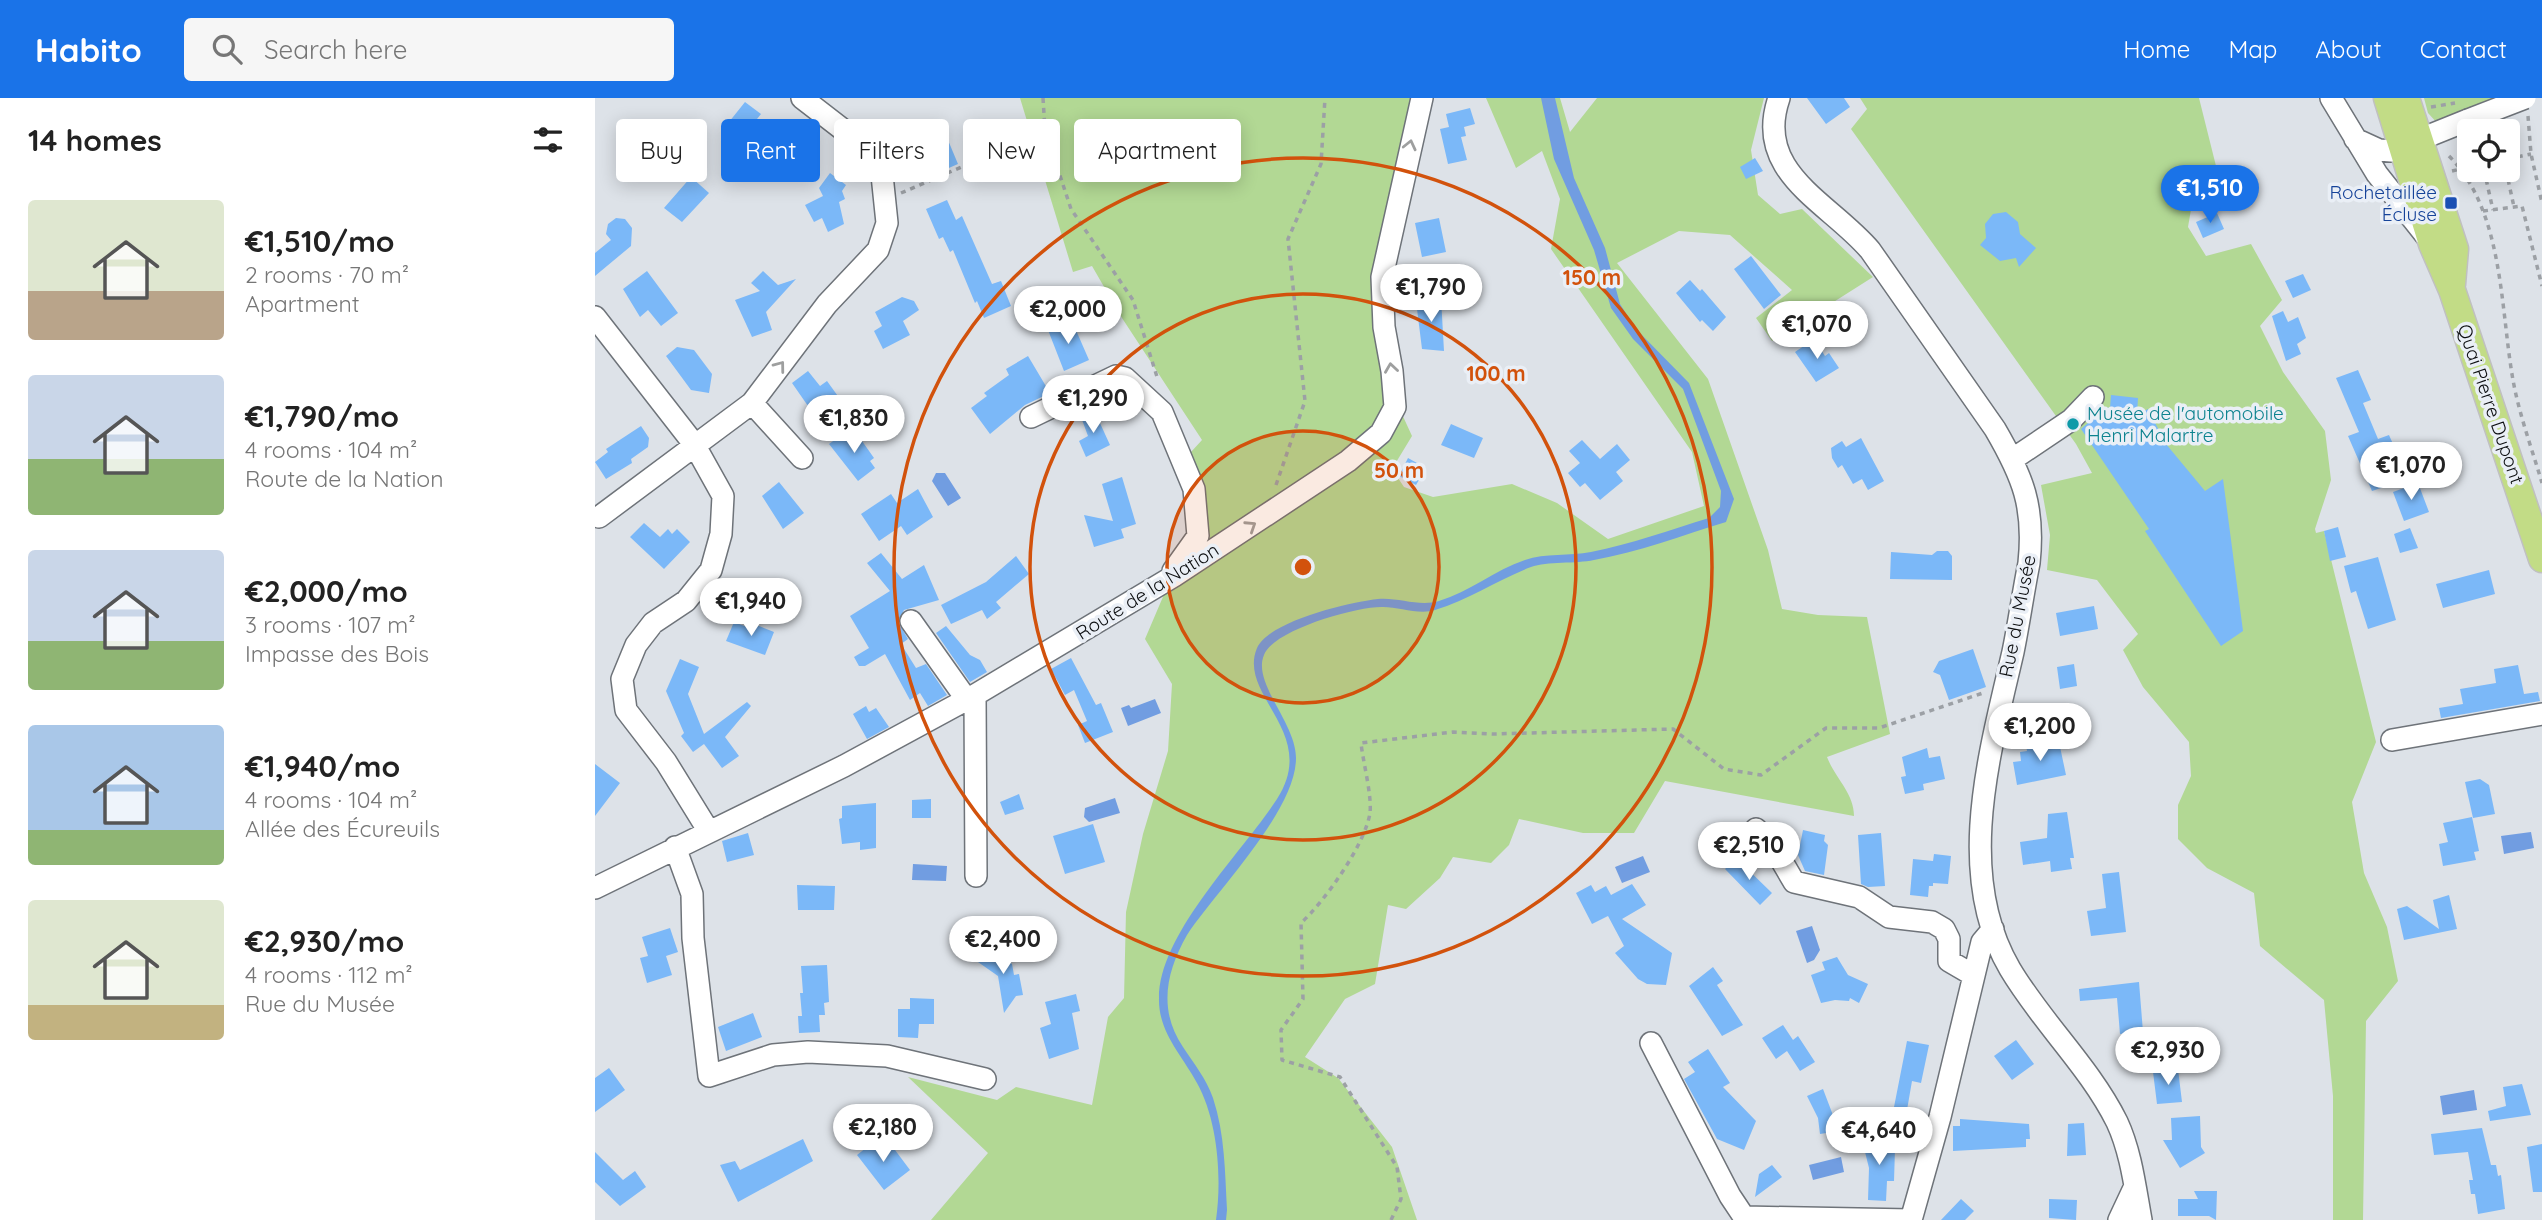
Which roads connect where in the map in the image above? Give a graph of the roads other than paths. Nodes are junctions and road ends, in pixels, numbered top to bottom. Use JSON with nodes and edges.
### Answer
{"nodes":[{"id":1,"x":802,"y":98,"type":"edge"},
{"id":2,"x":1422,"y":98,"type":"edge"},
{"id":3,"x":1779,"y":98,"type":"edge"},
{"id":4,"x":2331,"y":98,"type":"edge"},
{"id":5,"x":2387,"y":98,"type":"edge"},
{"id":6,"x":2406,"y":98,"type":"edge"},
{"id":7,"x":2525,"y":102,"type":"edge"},
{"id":8,"x":2353,"y":138,"type":"junction"},
{"id":9,"x":2421,"y":144,"type":"junction"},
{"id":10,"x":2432,"y":244,"type":"junction"},
{"id":11,"x":2452,"y":290,"type":"junction"},
{"id":12,"x":595,"y":317,"type":"edge"},
{"id":13,"x":2094,"y":397,"type":"dead end"},
{"id":14,"x":752,"y":403,"type":"junction"},
{"id":15,"x":1031,"y":417,"type":"dead end"},
{"id":16,"x":695,"y":444,"type":"junction"},
{"id":17,"x":802,"y":458,"type":"dead end"},
{"id":18,"x":2013,"y":459,"type":"junction"},
{"id":19,"x":599,"y":517,"type":"dead end"},
{"id":20,"x":2542,"y":559,"type":"edge"},
{"id":21,"x":1174,"y":576,"type":"junction"},
{"id":22,"x":911,"y":621,"type":"dead end"},
{"id":23,"x":971,"y":698,"type":"junction"},
{"id":24,"x":2542,"y":714,"type":"edge"},
{"id":25,"x":2392,"y":740,"type":"dead end"},
{"id":26,"x":1756,"y":829,"type":"dead end"},
{"id":27,"x":708,"y":830,"type":"junction"},
{"id":28,"x":675,"y":847,"type":"junction"},
{"id":29,"x":976,"y":876,"type":"dead end"},
{"id":30,"x":595,"y":888,"type":"edge"},
{"id":31,"x":1993,"y":929,"type":"junction"},
{"id":32,"x":1973,"y":975,"type":"junction"},
{"id":33,"x":1651,"y":1043,"type":"dead end"},
{"id":34,"x":985,"y":1079,"type":"dead end"},
{"id":35,"x":2135,"y":1186,"type":"junction"},
{"id":36,"x":1911,"y":1220,"type":"edge"},
{"id":37,"x":2119,"y":1220,"type":"edge"},
{"id":38,"x":2141,"y":1220,"type":"edge"}],
"edges":[{"from":14,"to":1,"type":"street","one_way":true},
{"from":21,"to":2,"type":"street","name":"Route de la Nation","one_way":true},
{"from":3,"to":18,"type":"street","name":"Rue du Musée"},
{"from":4,"to":8,"type":"street","name":"Quai Pierre Dupont"},
{"from":5,"to":9,"type":"main road"},
{"from":6,"to":9,"type":"main road"},
{"from":7,"to":9,"type":"street","bridge":true},
{"from":8,"to":9,"type":"street"},
{"from":8,"to":10,"type":"street","name":"Quai Pierre Dupont"},
{"from":9,"to":10,"type":"main road","name":"Quai Pierre Dupont"},
{"from":9,"to":11,"type":"main road","name":"Quai Pierre Dupont"},
{"from":10,"to":11,"type":"main road","name":"Quai Pierre Dupont"},
{"from":11,"to":20,"type":"main road","name":"Quai Pierre Dupont"},
{"from":12,"to":16,"type":"street"},
{"from":13,"to":18,"type":"street"},
{"from":14,"to":16,"type":"street"},
{"from":14,"to":17,"type":"street"},
{"from":15,"to":21,"type":"street"},
{"from":16,"to":19,"type":"street"},
{"from":16,"to":27,"type":"street"},
{"from":18,"to":31,"type":"street","name":"Rue du Musée"},
{"from":21,"to":23,"type":"street","name":"Route de la Nation"},
{"from":22,"to":23,"type":"street"},
{"from":23,"to":27,"type":"street","name":"Route de la Nation"},
{"from":23,"to":29,"type":"street"},
{"from":24,"to":25,"type":"street"},
{"from":26,"to":32,"type":"street"},
{"from":27,"to":28,"type":"street","name":"Route de la Nation"},
{"from":28,"to":30,"type":"street","name":"Route de la Nation"},
{"from":28,"to":34,"type":"street"},
{"from":31,"to":32,"type":"street"},
{"from":31,"to":35,"type":"street","name":"Rue du Musée"},
{"from":32,"to":36,"type":"street"},
{"from":33,"to":36,"type":"street"},
{"from":35,"to":37,"type":"street"},
{"from":35,"to":38,"type":"street","name":"Rue du Musée"}]}
